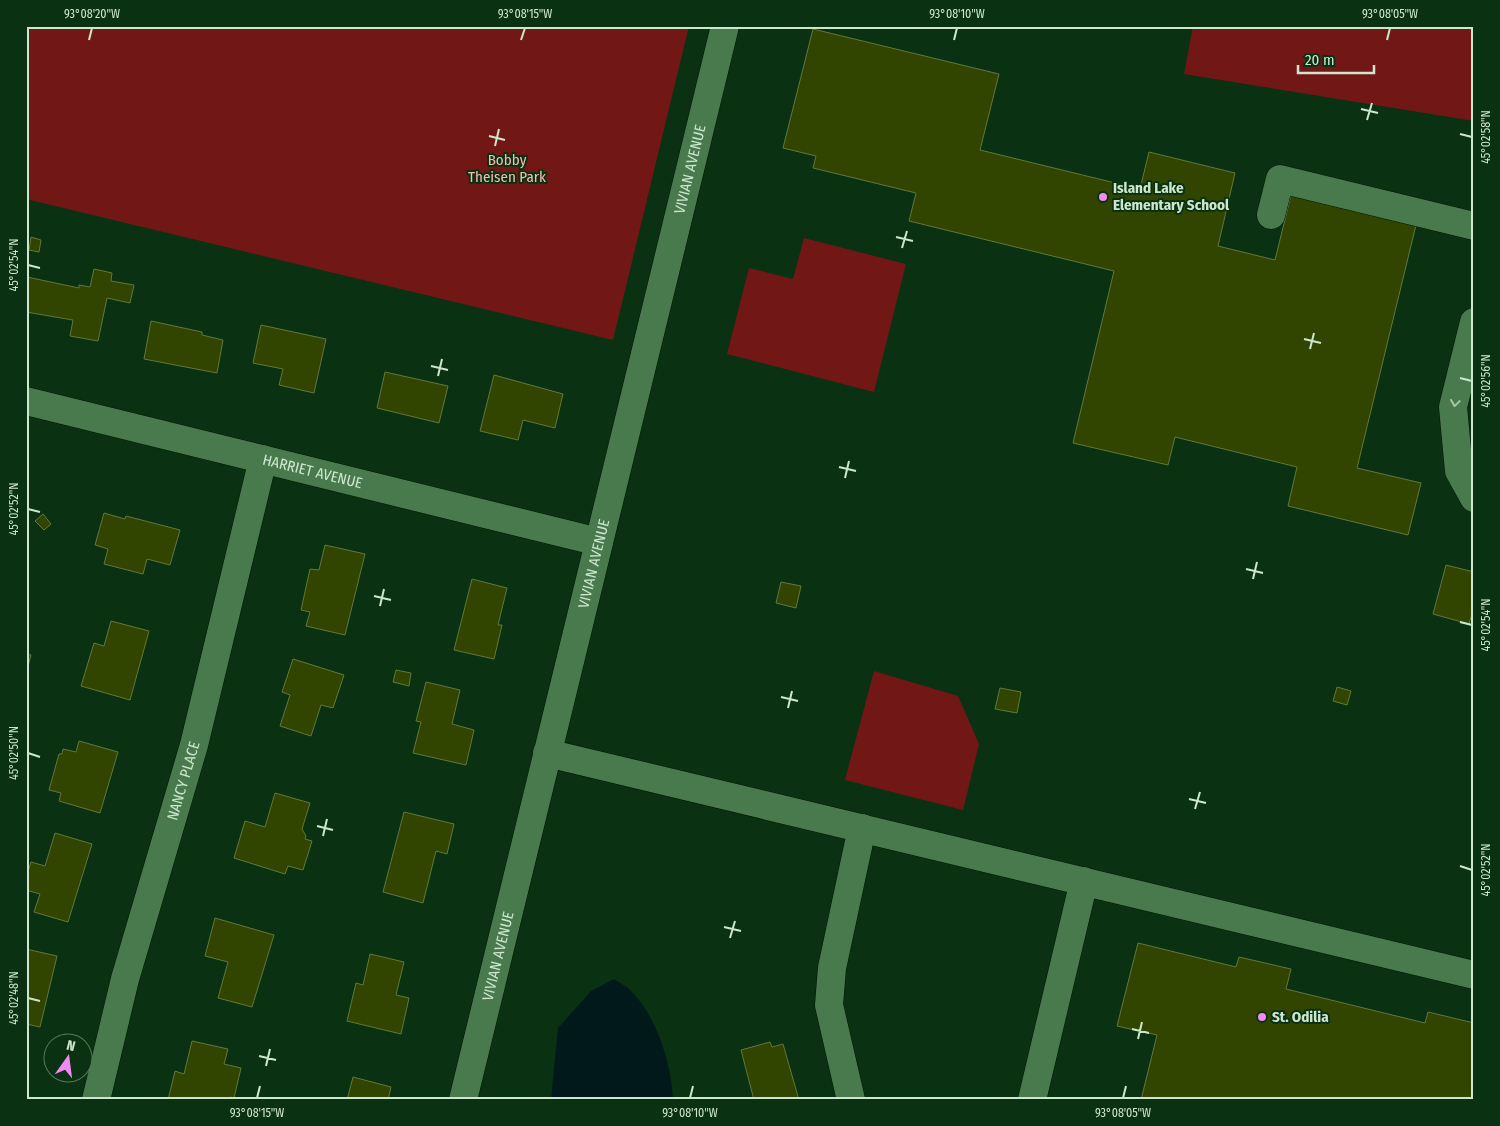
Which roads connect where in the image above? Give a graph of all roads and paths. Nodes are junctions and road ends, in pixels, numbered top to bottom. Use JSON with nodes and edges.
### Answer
{"nodes":[{"id":1,"x":725,"y":26,"type":"edge"},
{"id":2,"x":1271,"y":215,"type":"dead end"},
{"id":3,"x":1474,"y":226,"type":"edge"},
{"id":4,"x":1474,"y":322,"type":"edge"},
{"id":5,"x":26,"y":401,"type":"edge"},
{"id":6,"x":263,"y":459,"type":"junction"},
{"id":7,"x":1474,"y":498,"type":"edge"},
{"id":8,"x":599,"y":542,"type":"junction"},
{"id":9,"x":547,"y":754,"type":"junction"},
{"id":10,"x":862,"y":828,"type":"junction"},
{"id":11,"x":1084,"y":881,"type":"junction"},
{"id":12,"x":1474,"y":975,"type":"edge"},
{"id":13,"x":96,"y":1100,"type":"edge"},
{"id":14,"x":463,"y":1100,"type":"edge"},
{"id":15,"x":851,"y":1100,"type":"edge"},
{"id":16,"x":1032,"y":1100,"type":"edge"}],
"edges":[{"from":1,"to":8,"type":"street","name":"VIVIAN AVENUE"},
{"from":2,"to":3,"type":"street"},
{"from":4,"to":7,"type":"street","one_way":true},
{"from":5,"to":6,"type":"street","name":"HARRIET AVENUE"},
{"from":6,"to":8,"type":"street","name":"HARRIET AVENUE"},
{"from":6,"to":13,"type":"street","name":"NANCY PLACE"},
{"from":8,"to":9,"type":"street","name":"VIVIAN AVENUE"},
{"from":9,"to":10,"type":"street"},
{"from":9,"to":14,"type":"street","name":"VIVIAN AVENUE"},
{"from":10,"to":11,"type":"street"},
{"from":10,"to":15,"type":"street"},
{"from":11,"to":12,"type":"street"},
{"from":11,"to":16,"type":"street"}]}
